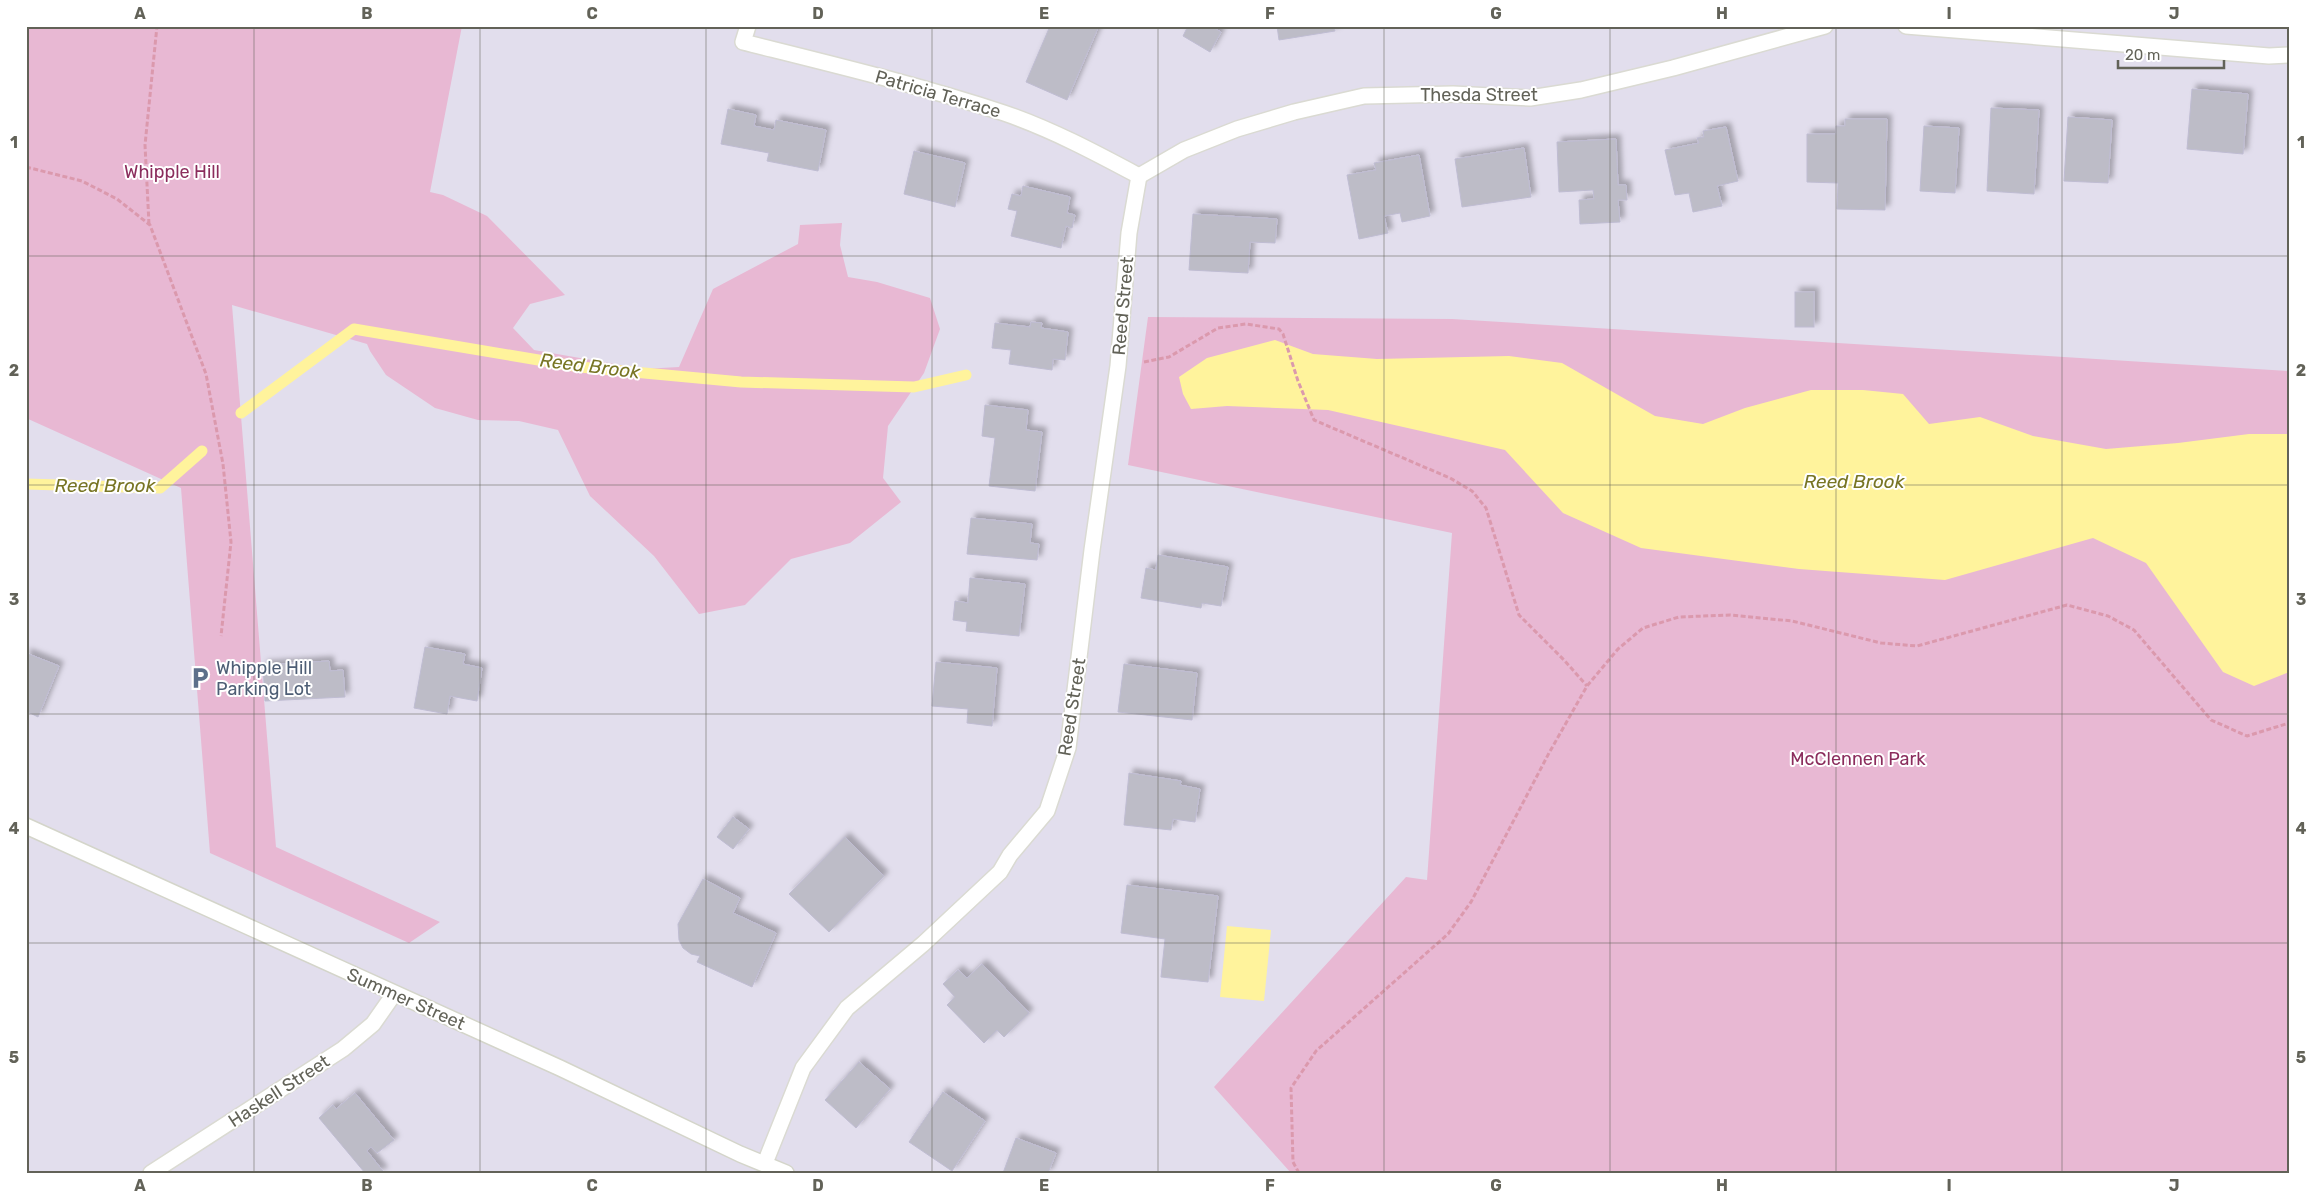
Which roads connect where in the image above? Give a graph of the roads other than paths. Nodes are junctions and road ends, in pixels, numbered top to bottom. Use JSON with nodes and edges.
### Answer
{"nodes":[{"id":1,"x":748,"y":26,"type":"edge"},
{"id":2,"x":1825,"y":26,"type":"edge"},
{"id":3,"x":1906,"y":26,"type":"edge"},
{"id":4,"x":2289,"y":55,"type":"edge"},
{"id":5,"x":1139,"y":176,"type":"junction"},
{"id":6,"x":26,"y":826,"type":"edge"},
{"id":7,"x":394,"y":994,"type":"junction"},
{"id":8,"x":765,"y":1163,"type":"junction"},
{"id":9,"x":151,"y":1173,"type":"edge"},
{"id":10,"x":786,"y":1173,"type":"edge"}],
"edges":[{"from":1,"to":5,"type":"street","name":"Patricia Terrace"},
{"from":2,"to":5,"type":"street","name":"Thesda Street"},
{"from":3,"to":4,"type":"street"},
{"from":5,"to":8,"type":"street","name":"Reed Street"},
{"from":6,"to":7,"type":"street","name":"Summer Street"},
{"from":7,"to":8,"type":"street","name":"Summer Street"},
{"from":7,"to":9,"type":"street","name":"Haskell Street"},
{"from":8,"to":10,"type":"street","name":"Summer Street"}]}
